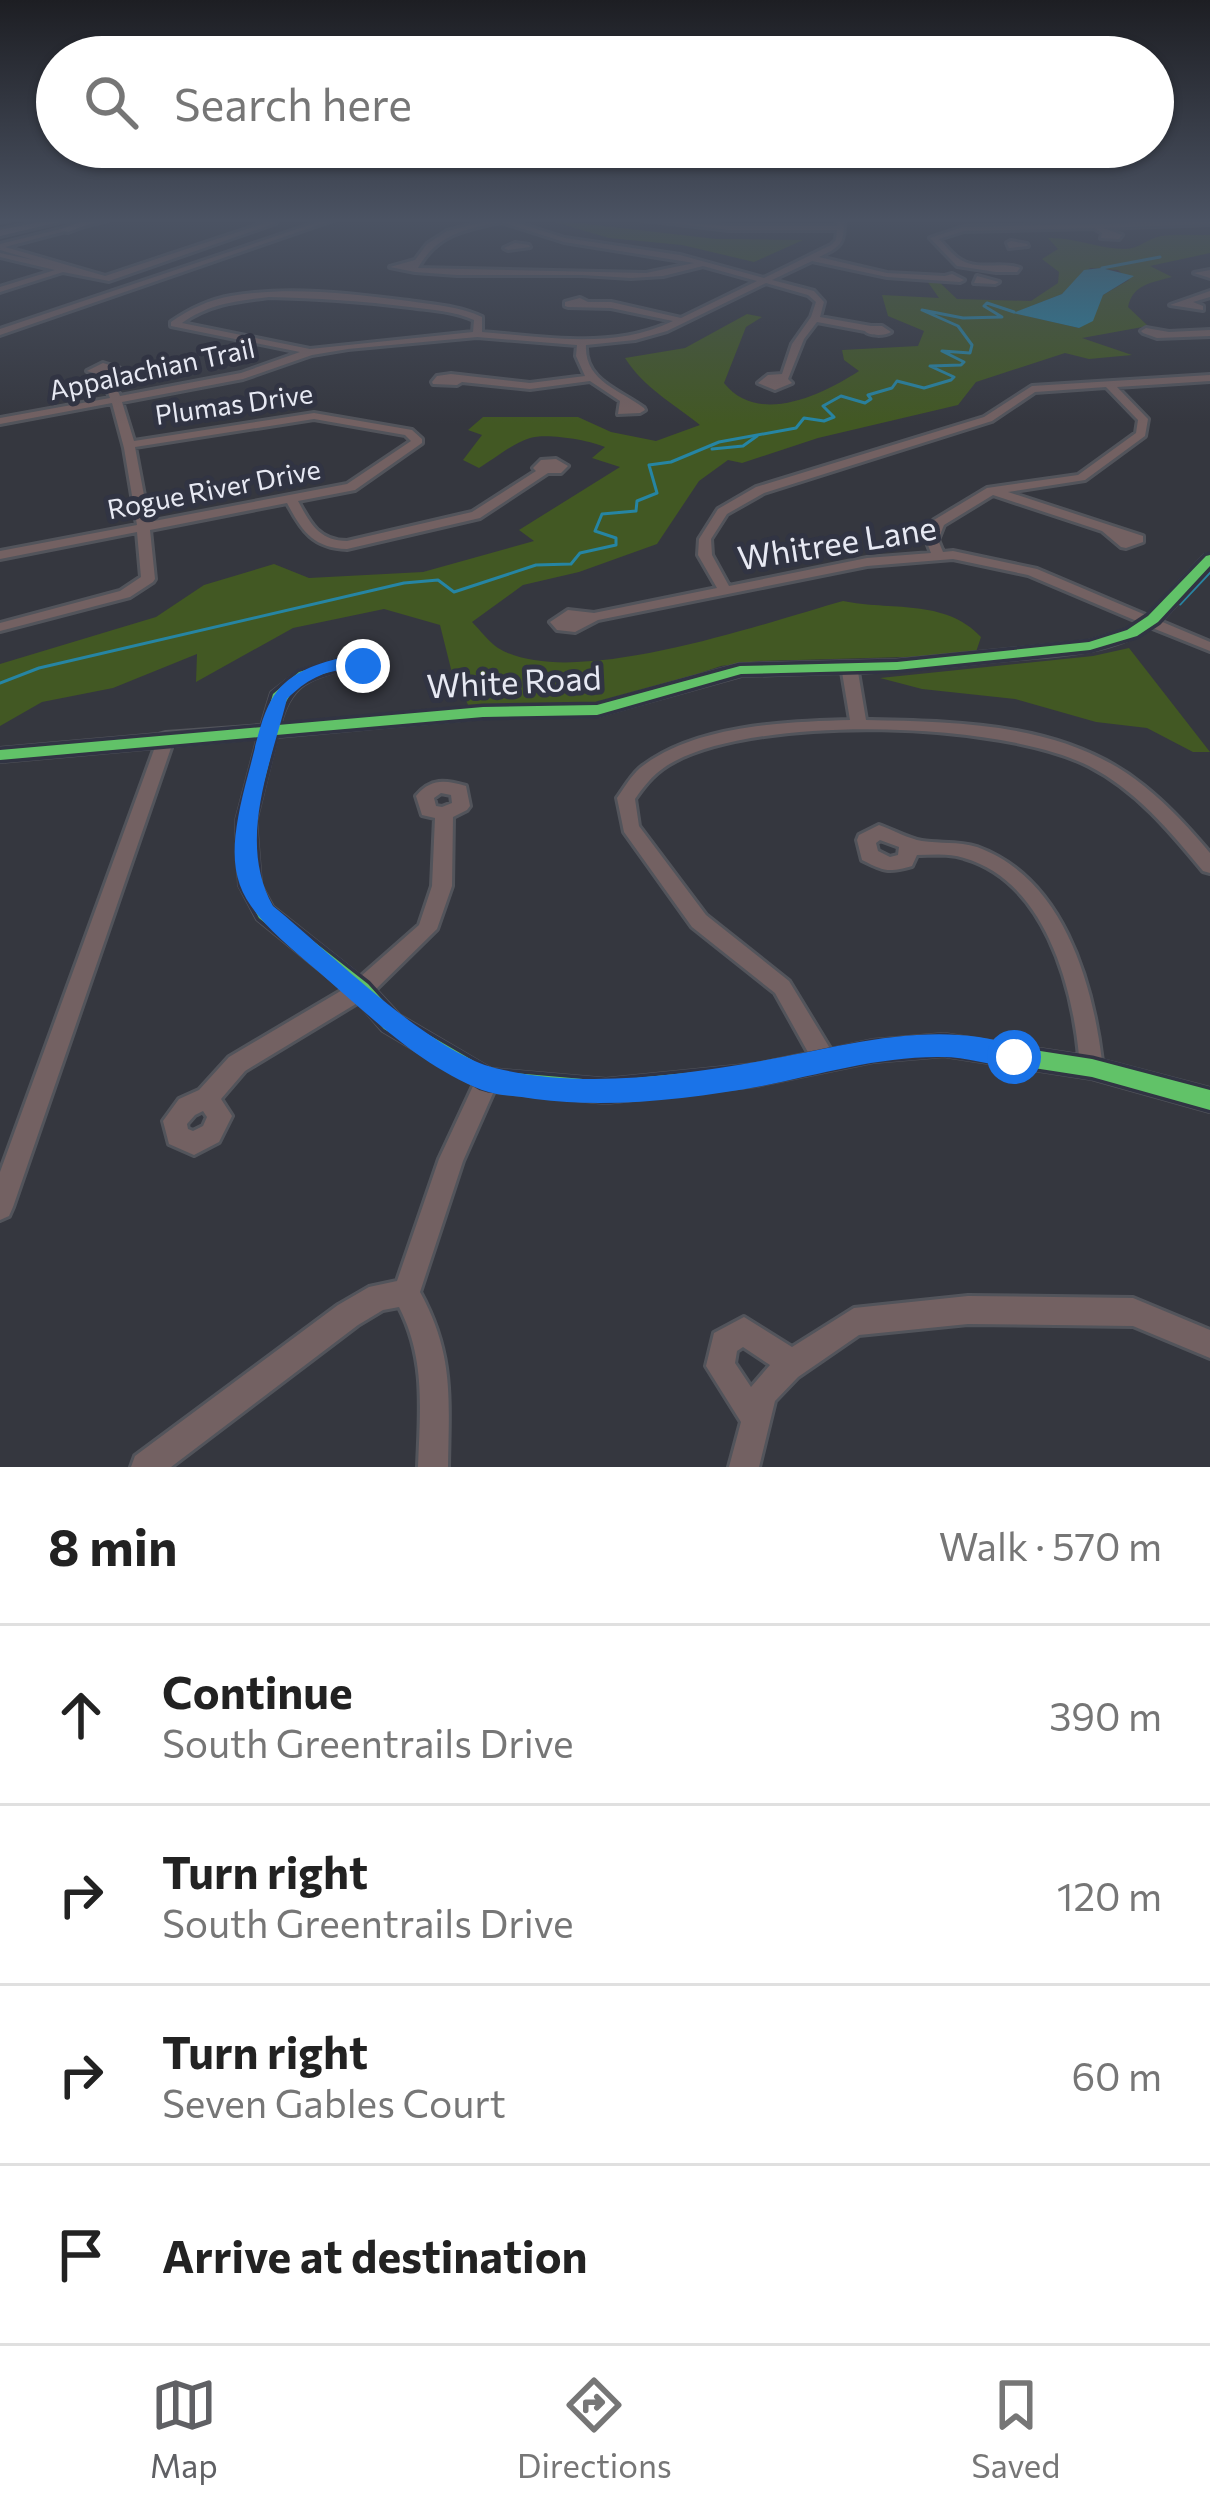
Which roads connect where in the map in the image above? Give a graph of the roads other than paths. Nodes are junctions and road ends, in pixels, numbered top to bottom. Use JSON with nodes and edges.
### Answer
{"nodes":[{"id":1,"x":131,"y":287,"type":"edge"},
{"id":2,"x":747,"y":287,"type":"edge"},
{"id":3,"x":792,"y":287,"type":"edge"},
{"id":4,"x":1210,"y":293,"type":"edge"},
{"id":5,"x":1186,"y":302,"type":"dead end"},
{"id":6,"x":587,"y":305,"type":"dead end"},
{"id":7,"x":815,"y":319,"type":"junction"},
{"id":8,"x":681,"y":320,"type":"junction"},
{"id":9,"x":177,"y":321,"type":"junction"},
{"id":10,"x":160,"y":322,"type":"dead end"},
{"id":11,"x":871,"y":329,"type":"dead end"},
{"id":12,"x":0,"y":332,"type":"edge"},
{"id":13,"x":1165,"y":333,"type":"dead end"},
{"id":14,"x":1210,"y":333,"type":"edge"},
{"id":15,"x":477,"y":334,"type":"junction"},
{"id":16,"x":582,"y":343,"type":"junction"},
{"id":17,"x":310,"y":352,"type":"junction"},
{"id":18,"x":105,"y":373,"type":"dead end"},
{"id":19,"x":592,"y":378,"type":"junction"},
{"id":20,"x":1210,"y":378,"type":"edge"},
{"id":21,"x":783,"y":379,"type":"dead end"},
{"id":22,"x":458,"y":380,"type":"dead end"},
{"id":23,"x":1107,"y":383,"type":"junction"},
{"id":24,"x":117,"y":399,"type":"junction"},
{"id":25,"x":624,"y":403,"type":"dead end"},
{"id":26,"x":0,"y":421,"type":"edge"},
{"id":27,"x":417,"y":436,"type":"joint"},
{"id":28,"x":127,"y":445,"type":"junction"},
{"id":29,"x":544,"y":471,"type":"dead end"},
{"id":30,"x":991,"y":490,"type":"junction"},
{"id":31,"x":292,"y":501,"type":"junction"},
{"id":32,"x":142,"y":528,"type":"junction"},
{"id":33,"x":1108,"y":532,"type":"dead end"},
{"id":34,"x":0,"y":555,"type":"edge"},
{"id":35,"x":938,"y":555,"type":"junction"},
{"id":36,"x":1210,"y":559,"type":"edge"},
{"id":37,"x":725,"y":591,"type":"junction"},
{"id":38,"x":593,"y":617,"type":"dead end"},
{"id":39,"x":1153,"y":619,"type":"junction"},
{"id":40,"x":0,"y":627,"type":"edge"},
{"id":41,"x":1210,"y":647,"type":"edge"},
{"id":42,"x":344,"y":663,"type":"dead end"},
{"id":43,"x":849,"y":666,"type":"junction"},
{"id":44,"x":859,"y":725,"type":"junction"},
{"id":45,"x":272,"y":729,"type":"junction"},
{"id":46,"x":166,"y":738,"type":"junction"},
{"id":47,"x":0,"y":755,"type":"edge"},
{"id":48,"x":444,"y":814,"type":"dead end"},
{"id":49,"x":910,"y":848,"type":"dead end"},
{"id":50,"x":1210,"y":866,"type":"edge"},
{"id":51,"x":361,"y":990,"type":"junction"},
{"id":52,"x":825,"y":1060,"type":"junction"},
{"id":53,"x":1092,"y":1068,"type":"junction"},
{"id":54,"x":488,"y":1080,"type":"junction"},
{"id":55,"x":207,"y":1098,"type":"dead end"},
{"id":56,"x":1210,"y":1100,"type":"edge"},
{"id":57,"x":0,"y":1207,"type":"edge"},
{"id":58,"x":406,"y":1293,"type":"junction"},
{"id":59,"x":1210,"y":1344,"type":"edge"},
{"id":60,"x":792,"y":1364,"type":"junction"},
{"id":61,"x":759,"y":1406,"type":"junction"},
{"id":62,"x":146,"y":1467,"type":"edge"},
{"id":63,"x":433,"y":1467,"type":"edge"},
{"id":64,"x":744,"y":1467,"type":"edge"}],
"edges":[{"from":1,"to":12,"type":"street"},
{"from":2,"to":8,"type":"street","name":"Appalachian Trail"},
{"from":3,"to":7,"type":"street"},
{"from":4,"to":5,"type":"street"},
{"from":6,"to":8,"type":"street"},
{"from":7,"to":11,"type":"street"},
{"from":7,"to":21,"type":"street"},
{"from":8,"to":16,"type":"street","name":"Appalachian Trail"},
{"from":9,"to":10,"type":"street"},
{"from":9,"to":15,"type":"street"},
{"from":9,"to":17,"type":"street"},
{"from":13,"to":14,"type":"street"},
{"from":15,"to":16,"type":"street","name":"Appalachian Trail"},
{"from":15,"to":17,"type":"street","name":"Appalachian Trail"},
{"from":16,"to":19,"type":"street"},
{"from":17,"to":24,"type":"street","name":"Appalachian Trail"},
{"from":18,"to":24,"type":"street"},
{"from":19,"to":22,"type":"street"},
{"from":19,"to":25,"type":"street"},
{"from":20,"to":23,"type":"street"},
{"from":23,"to":30,"type":"street"},
{"from":23,"to":37,"type":"street"},
{"from":24,"to":26,"type":"street","name":"Appalachian Trail"},
{"from":24,"to":28,"type":"street"},
{"from":27,"to":28,"type":"street","name":"Plumas Drive"},
{"from":27,"to":31,"type":"street","name":"Rogue River Drive"},
{"from":28,"to":32,"type":"street"},
{"from":29,"to":31,"type":"street"},
{"from":30,"to":33,"type":"street"},
{"from":30,"to":35,"type":"street"},
{"from":31,"to":32,"type":"street","name":"Rogue River Drive"},
{"from":32,"to":34,"type":"street","name":"Rogue River Drive"},
{"from":32,"to":40,"type":"street"},
{"from":35,"to":37,"type":"street","name":"Whitree Lane"},
{"from":35,"to":39,"type":"street","name":"Whitree Lane"},
{"from":36,"to":39,"type":"street","name":"White Road"},
{"from":37,"to":38,"type":"street","name":"Whitree Lane"},
{"from":39,"to":41,"type":"street","name":"Whitree Lane"},
{"from":39,"to":43,"type":"street","name":"White Road"},
{"from":42,"to":45,"type":"street"},
{"from":43,"to":44,"type":"street"},
{"from":43,"to":45,"type":"street","name":"White Road"},
{"from":44,"to":50,"type":"street"},
{"from":44,"to":52,"type":"street"},
{"from":45,"to":46,"type":"street","name":"White Road"},
{"from":45,"to":51,"type":"street"},
{"from":46,"to":47,"type":"street","name":"White Road"},
{"from":46,"to":57,"type":"street"},
{"from":48,"to":51,"type":"street"},
{"from":49,"to":53,"type":"street"},
{"from":51,"to":54,"type":"street"},
{"from":51,"to":55,"type":"street"},
{"from":52,"to":53,"type":"street"},
{"from":52,"to":54,"type":"street"},
{"from":53,"to":56,"type":"street"},
{"from":54,"to":58,"type":"street"},
{"from":58,"to":62,"type":"street"},
{"from":58,"to":63,"type":"street"},
{"from":59,"to":60,"type":"street"},
{"from":60,"to":61,"type":"street"},
{"from":60,"to":61,"type":"street"},
{"from":61,"to":64,"type":"street"}]}
